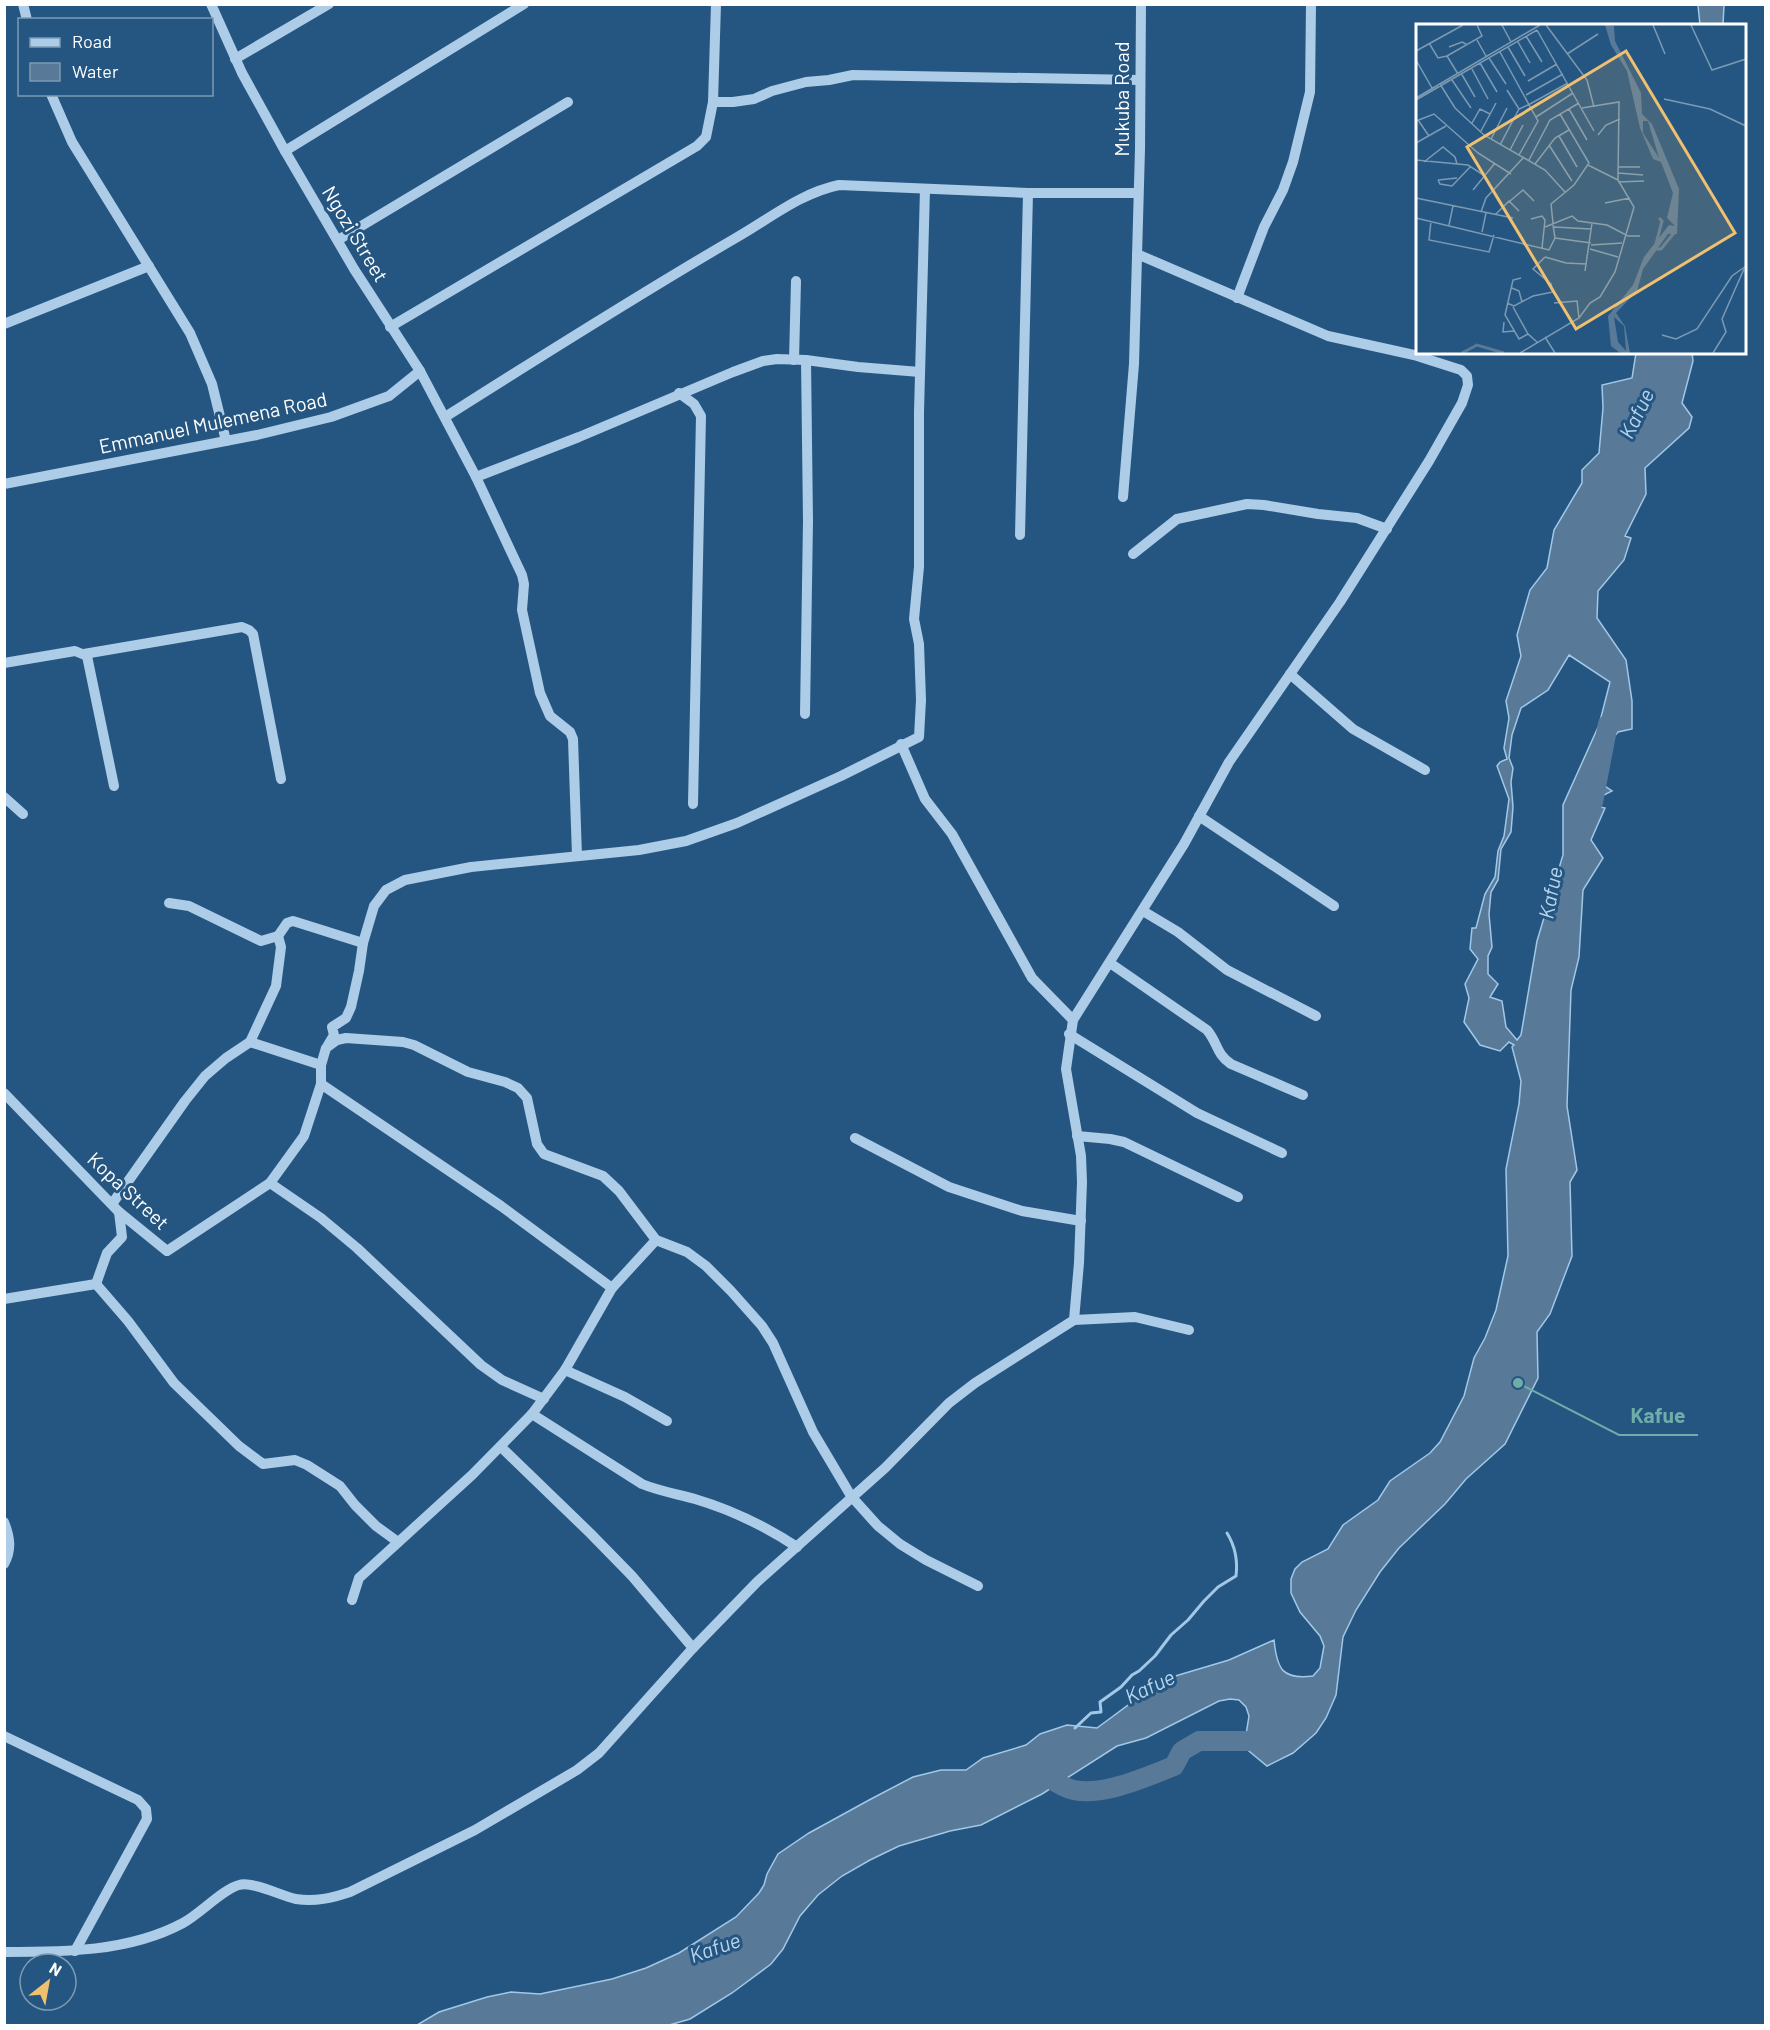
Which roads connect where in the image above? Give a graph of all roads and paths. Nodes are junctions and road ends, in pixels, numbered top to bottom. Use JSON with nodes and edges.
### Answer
{"nodes":[{"id":1,"x":211,"y":4,"type":"edge"},
{"id":2,"x":329,"y":4,"type":"edge"},
{"id":3,"x":524,"y":4,"type":"edge"},
{"id":4,"x":716,"y":4,"type":"edge"},
{"id":5,"x":1141,"y":4,"type":"edge"},
{"id":6,"x":1311,"y":4,"type":"edge"},
{"id":7,"x":236,"y":58,"type":"junction"},
{"id":8,"x":1139,"y":80,"type":"junction"},
{"id":9,"x":52,"y":96,"type":"edge"},
{"id":10,"x":568,"y":102,"type":"dead end"},
{"id":11,"x":713,"y":102,"type":"junction"},
{"id":12,"x":285,"y":151,"type":"junction"},
{"id":13,"x":925,"y":189,"type":"junction"},
{"id":14,"x":1028,"y":193,"type":"junction"},
{"id":15,"x":1138,"y":193,"type":"junction"},
{"id":16,"x":338,"y":240,"type":"junction"},
{"id":17,"x":1137,"y":254,"type":"junction"},
{"id":18,"x":149,"y":266,"type":"junction"},
{"id":19,"x":796,"y":281,"type":"dead end"},
{"id":20,"x":1237,"y":298,"type":"junction"},
{"id":21,"x":4,"y":324,"type":"edge"},
{"id":22,"x":390,"y":327,"type":"junction"},
{"id":23,"x":794,"y":360,"type":"junction"},
{"id":24,"x":806,"y":360,"type":"junction"},
{"id":25,"x":420,"y":371,"type":"junction"},
{"id":26,"x":920,"y":372,"type":"junction"},
{"id":27,"x":679,"y":393,"type":"junction"},
{"id":28,"x":445,"y":417,"type":"junction"},
{"id":29,"x":226,"y":441,"type":"junction"},
{"id":30,"x":476,"y":477,"type":"junction"},
{"id":31,"x":4,"y":484,"type":"edge"},
{"id":32,"x":1123,"y":497,"type":"dead end"},
{"id":33,"x":1387,"y":529,"type":"junction"},
{"id":34,"x":1020,"y":535,"type":"dead end"},
{"id":35,"x":1133,"y":554,"type":"dead end"},
{"id":36,"x":84,"y":654,"type":"junction"},
{"id":37,"x":4,"y":663,"type":"edge"},
{"id":38,"x":1290,"y":674,"type":"junction"},
{"id":39,"x":805,"y":714,"type":"dead end"},
{"id":40,"x":901,"y":744,"type":"junction"},
{"id":41,"x":1425,"y":770,"type":"dead end"},
{"id":42,"x":280,"y":779,"type":"dead end"},
{"id":43,"x":114,"y":786,"type":"dead end"},
{"id":44,"x":4,"y":797,"type":"edge"},
{"id":45,"x":693,"y":804,"type":"dead end"},
{"id":46,"x":23,"y":814,"type":"dead end"},
{"id":47,"x":1199,"y":816,"type":"junction"},
{"id":48,"x":577,"y":856,"type":"junction"},
{"id":49,"x":169,"y":903,"type":"dead end"},
{"id":50,"x":1334,"y":906,"type":"dead end"},
{"id":51,"x":1143,"y":911,"type":"junction"},
{"id":52,"x":278,"y":936,"type":"junction"},
{"id":53,"x":363,"y":943,"type":"junction"},
{"id":54,"x":1110,"y":963,"type":"junction"},
{"id":55,"x":1316,"y":1016,"type":"dead end"},
{"id":56,"x":1073,"y":1020,"type":"junction"},
{"id":57,"x":1070,"y":1034,"type":"junction"},
{"id":58,"x":250,"y":1042,"type":"junction"},
{"id":59,"x":326,"y":1048,"type":"junction"},
{"id":60,"x":321,"y":1065,"type":"junction"},
{"id":61,"x":321,"y":1084,"type":"junction"},
{"id":62,"x":4,"y":1093,"type":"edge"},
{"id":63,"x":1303,"y":1095,"type":"dead end"},
{"id":64,"x":1077,"y":1136,"type":"junction"},
{"id":65,"x":855,"y":1138,"type":"dead end"},
{"id":66,"x":1282,"y":1153,"type":"dead end"},
{"id":67,"x":270,"y":1183,"type":"junction"},
{"id":68,"x":1238,"y":1197,"type":"dead end"},
{"id":69,"x":115,"y":1208,"type":"junction"},
{"id":70,"x":1081,"y":1221,"type":"junction"},
{"id":71,"x":656,"y":1240,"type":"junction"},
{"id":72,"x":96,"y":1284,"type":"junction"},
{"id":73,"x":612,"y":1288,"type":"junction"},
{"id":74,"x":4,"y":1299,"type":"edge"},
{"id":75,"x":1074,"y":1320,"type":"junction"},
{"id":76,"x":1189,"y":1330,"type":"dead end"},
{"id":77,"x":566,"y":1370,"type":"junction"},
{"id":78,"x":544,"y":1399,"type":"junction"},
{"id":79,"x":532,"y":1414,"type":"junction"},
{"id":80,"x":667,"y":1421,"type":"dead end"},
{"id":81,"x":501,"y":1447,"type":"junction"},
{"id":82,"x":851,"y":1496,"type":"junction"},
{"id":83,"x":4,"y":1522,"type":"edge"},
{"id":84,"x":398,"y":1542,"type":"junction"},
{"id":85,"x":796,"y":1547,"type":"junction"},
{"id":86,"x":4,"y":1564,"type":"edge"},
{"id":87,"x":978,"y":1586,"type":"dead end"},
{"id":88,"x":352,"y":1600,"type":"dead end"},
{"id":89,"x":693,"y":1648,"type":"junction"},
{"id":90,"x":4,"y":1736,"type":"edge"},
{"id":91,"x":75,"y":1952,"type":"joint"}],
"edges":[{"from":1,"to":7,"type":"street","name":"Ngozi Street"},
{"from":2,"to":7,"type":"street"},
{"from":3,"to":12,"type":"street"},
{"from":4,"to":11,"type":"street"},
{"from":5,"to":8,"type":"street","name":"Mukuba Road"},
{"from":6,"to":20,"type":"street"},
{"from":7,"to":12,"type":"street","name":"Ngozi Street"},
{"from":8,"to":11,"type":"street"},
{"from":8,"to":15,"type":"street","name":"Mukuba Road"},
{"from":9,"to":18,"type":"street"},
{"from":10,"to":16,"type":"street"},
{"from":11,"to":22,"type":"street"},
{"from":12,"to":16,"type":"street","name":"Ngozi Street"},
{"from":13,"to":14,"type":"street"},
{"from":13,"to":26,"type":"street"},
{"from":13,"to":28,"type":"street"},
{"from":14,"to":15,"type":"street"},
{"from":14,"to":34,"type":"street"},
{"from":15,"to":17,"type":"street","name":"Mukuba Road"},
{"from":16,"to":22,"type":"street","name":"Ngozi Street"},
{"from":17,"to":20,"type":"street"},
{"from":17,"to":32,"type":"street","name":"Mukuba Road"},
{"from":18,"to":21,"type":"street"},
{"from":18,"to":29,"type":"street"},
{"from":19,"to":23,"type":"street"},
{"from":20,"to":33,"type":"street"},
{"from":22,"to":25,"type":"street","name":"Ngozi Street"},
{"from":23,"to":24,"type":"street"},
{"from":23,"to":27,"type":"street"},
{"from":24,"to":26,"type":"street"},
{"from":24,"to":39,"type":"street"},
{"from":25,"to":28,"type":"street","name":"Ngozi Street"},
{"from":25,"to":29,"type":"street","name":"Emmanuel Mulemena Road"},
{"from":26,"to":40,"type":"street"},
{"from":27,"to":30,"type":"street"},
{"from":27,"to":45,"type":"street"},
{"from":28,"to":30,"type":"street","name":"Ngozi Street"},
{"from":29,"to":31,"type":"street","name":"Emmanuel Mulemena Road"},
{"from":30,"to":48,"type":"street","name":"Ngozi Street"},
{"from":33,"to":35,"type":"street"},
{"from":33,"to":38,"type":"street"},
{"from":36,"to":37,"type":"street"},
{"from":36,"to":42,"type":"street"},
{"from":36,"to":43,"type":"street"},
{"from":38,"to":41,"type":"street"},
{"from":38,"to":47,"type":"street"},
{"from":40,"to":48,"type":"street"},
{"from":40,"to":56,"type":"street"},
{"from":44,"to":46,"type":"street"},
{"from":47,"to":50,"type":"street"},
{"from":47,"to":51,"type":"street"},
{"from":48,"to":53,"type":"street"},
{"from":49,"to":52,"type":"street"},
{"from":51,"to":54,"type":"street"},
{"from":51,"to":55,"type":"street"},
{"from":52,"to":53,"type":"street"},
{"from":52,"to":58,"type":"street"},
{"from":53,"to":59,"type":"street"},
{"from":54,"to":56,"type":"street"},
{"from":54,"to":63,"type":"street"},
{"from":56,"to":57,"type":"street"},
{"from":57,"to":64,"type":"street"},
{"from":57,"to":66,"type":"street"},
{"from":58,"to":60,"type":"street"},
{"from":58,"to":69,"type":"street"},
{"from":59,"to":60,"type":"street"},
{"from":59,"to":71,"type":"street"},
{"from":60,"to":61,"type":"street"},
{"from":61,"to":67,"type":"street"},
{"from":61,"to":73,"type":"street"},
{"from":62,"to":69,"type":"street","name":"Kopa Street"},
{"from":64,"to":68,"type":"street"},
{"from":64,"to":70,"type":"street"},
{"from":65,"to":70,"type":"street"},
{"from":67,"to":69,"type":"street","name":"Kopa Street"},
{"from":67,"to":78,"type":"street"},
{"from":69,"to":72,"type":"street"},
{"from":70,"to":75,"type":"street"},
{"from":71,"to":73,"type":"street"},
{"from":71,"to":82,"type":"street"},
{"from":72,"to":74,"type":"street"},
{"from":72,"to":84,"type":"street"},
{"from":73,"to":77,"type":"street"},
{"from":75,"to":76,"type":"street"},
{"from":75,"to":82,"type":"street"},
{"from":77,"to":78,"type":"street"},
{"from":77,"to":80,"type":"street"},
{"from":78,"to":79,"type":"street"},
{"from":79,"to":81,"type":"street"},
{"from":79,"to":85,"type":"street"},
{"from":81,"to":84,"type":"street"},
{"from":81,"to":89,"type":"street"},
{"from":82,"to":85,"type":"street"},
{"from":82,"to":87,"type":"street"},
{"from":83,"to":86,"type":"street"},
{"from":84,"to":88,"type":"street"},
{"from":85,"to":89,"type":"street"},
{"from":89,"to":91,"type":"street"},
{"from":90,"to":91,"type":"street"}]}
